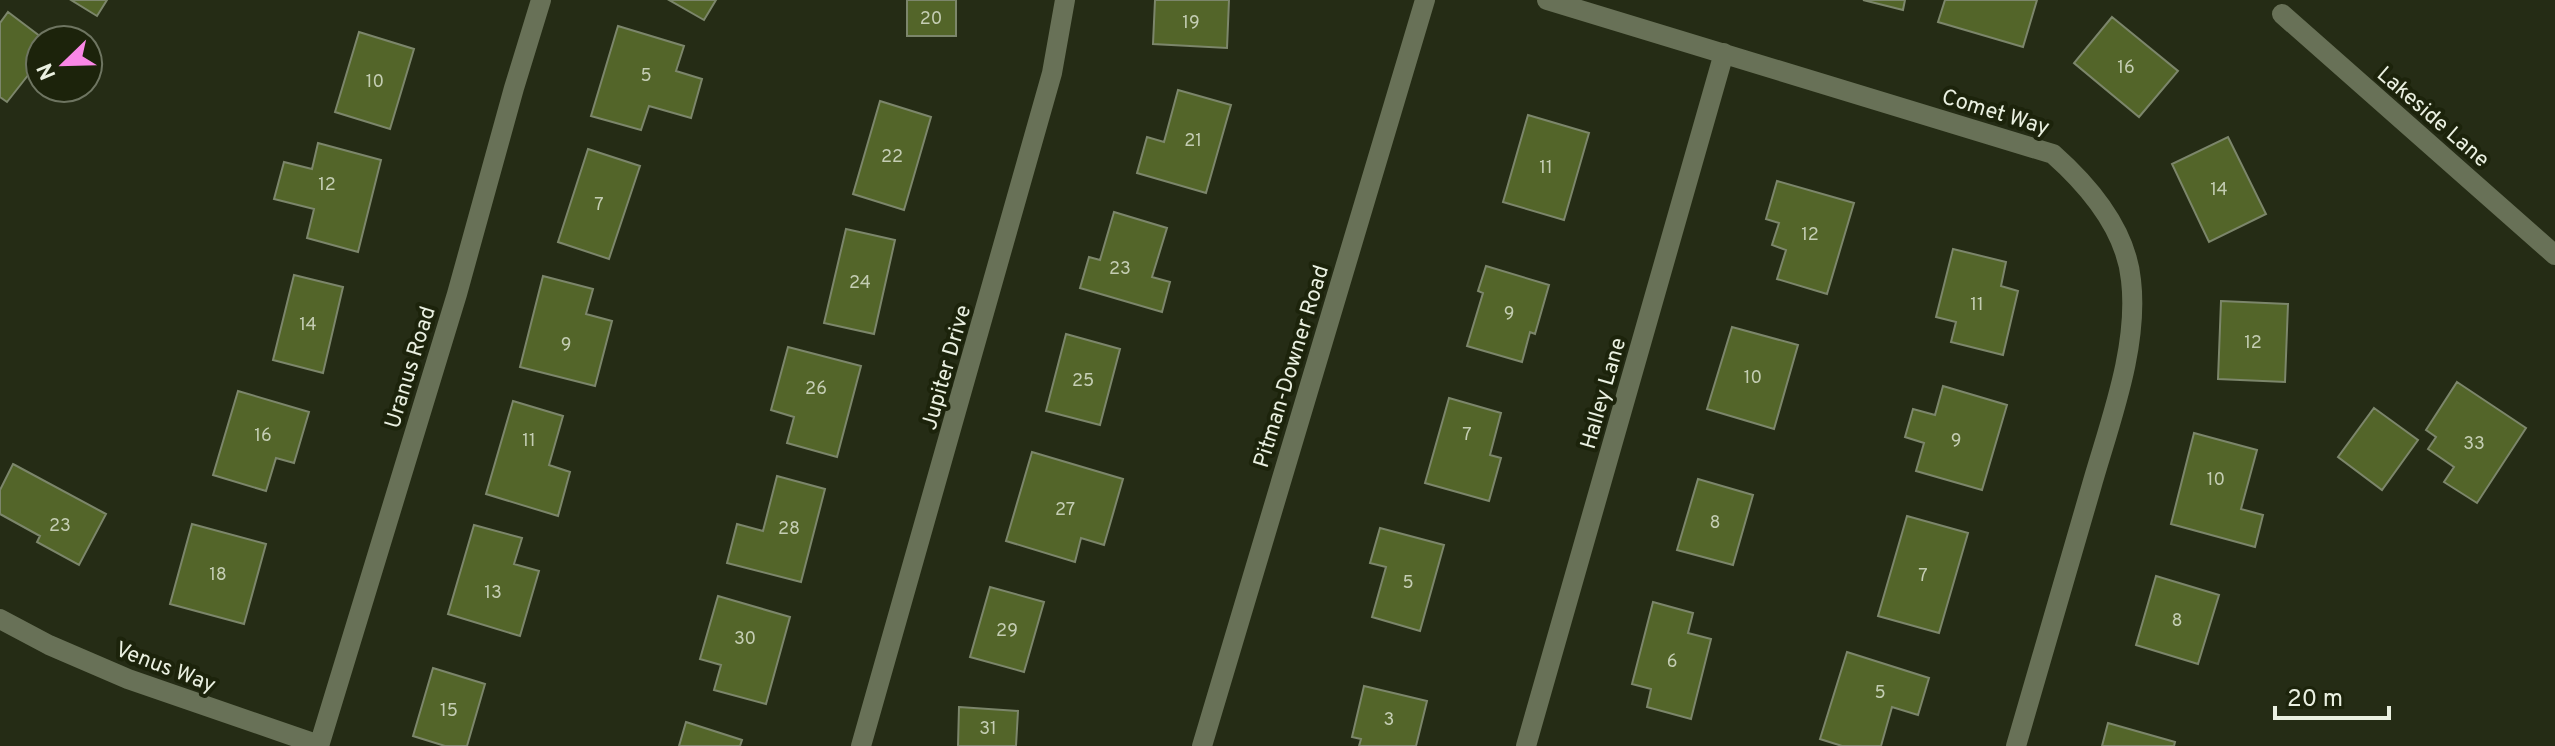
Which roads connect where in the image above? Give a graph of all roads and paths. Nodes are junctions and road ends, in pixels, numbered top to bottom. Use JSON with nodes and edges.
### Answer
{"nodes":[{"id":1,"x":541,"y":0,"type":"edge"},
{"id":2,"x":1065,"y":0,"type":"edge"},
{"id":3,"x":1425,"y":0,"type":"edge"},
{"id":4,"x":1547,"y":0,"type":"edge"},
{"id":5,"x":2282,"y":14,"type":"dead end"},
{"id":6,"x":1724,"y":53,"type":"junction"},
{"id":7,"x":2555,"y":255,"type":"edge"},
{"id":8,"x":0,"y":619,"type":"edge"},
{"id":9,"x":319,"y":746,"type":"edge"},
{"id":10,"x":861,"y":746,"type":"edge"},
{"id":11,"x":1202,"y":746,"type":"edge"},
{"id":12,"x":1526,"y":746,"type":"edge"},
{"id":13,"x":2016,"y":746,"type":"edge"}],
"edges":[{"from":1,"to":9,"type":"street","name":"Uranus Road"},
{"from":2,"to":10,"type":"street","name":"Jupiter Drive"},
{"from":3,"to":11,"type":"street","name":"Pitman-Downer Road"},
{"from":4,"to":6,"type":"street","name":"Comet Way"},
{"from":5,"to":7,"type":"street","name":"Lakeside Lane"},
{"from":6,"to":12,"type":"street","name":"Halley Lane"},
{"from":6,"to":13,"type":"street","name":"Comet Way"},
{"from":8,"to":9,"type":"street","name":"Venus Way"}]}
